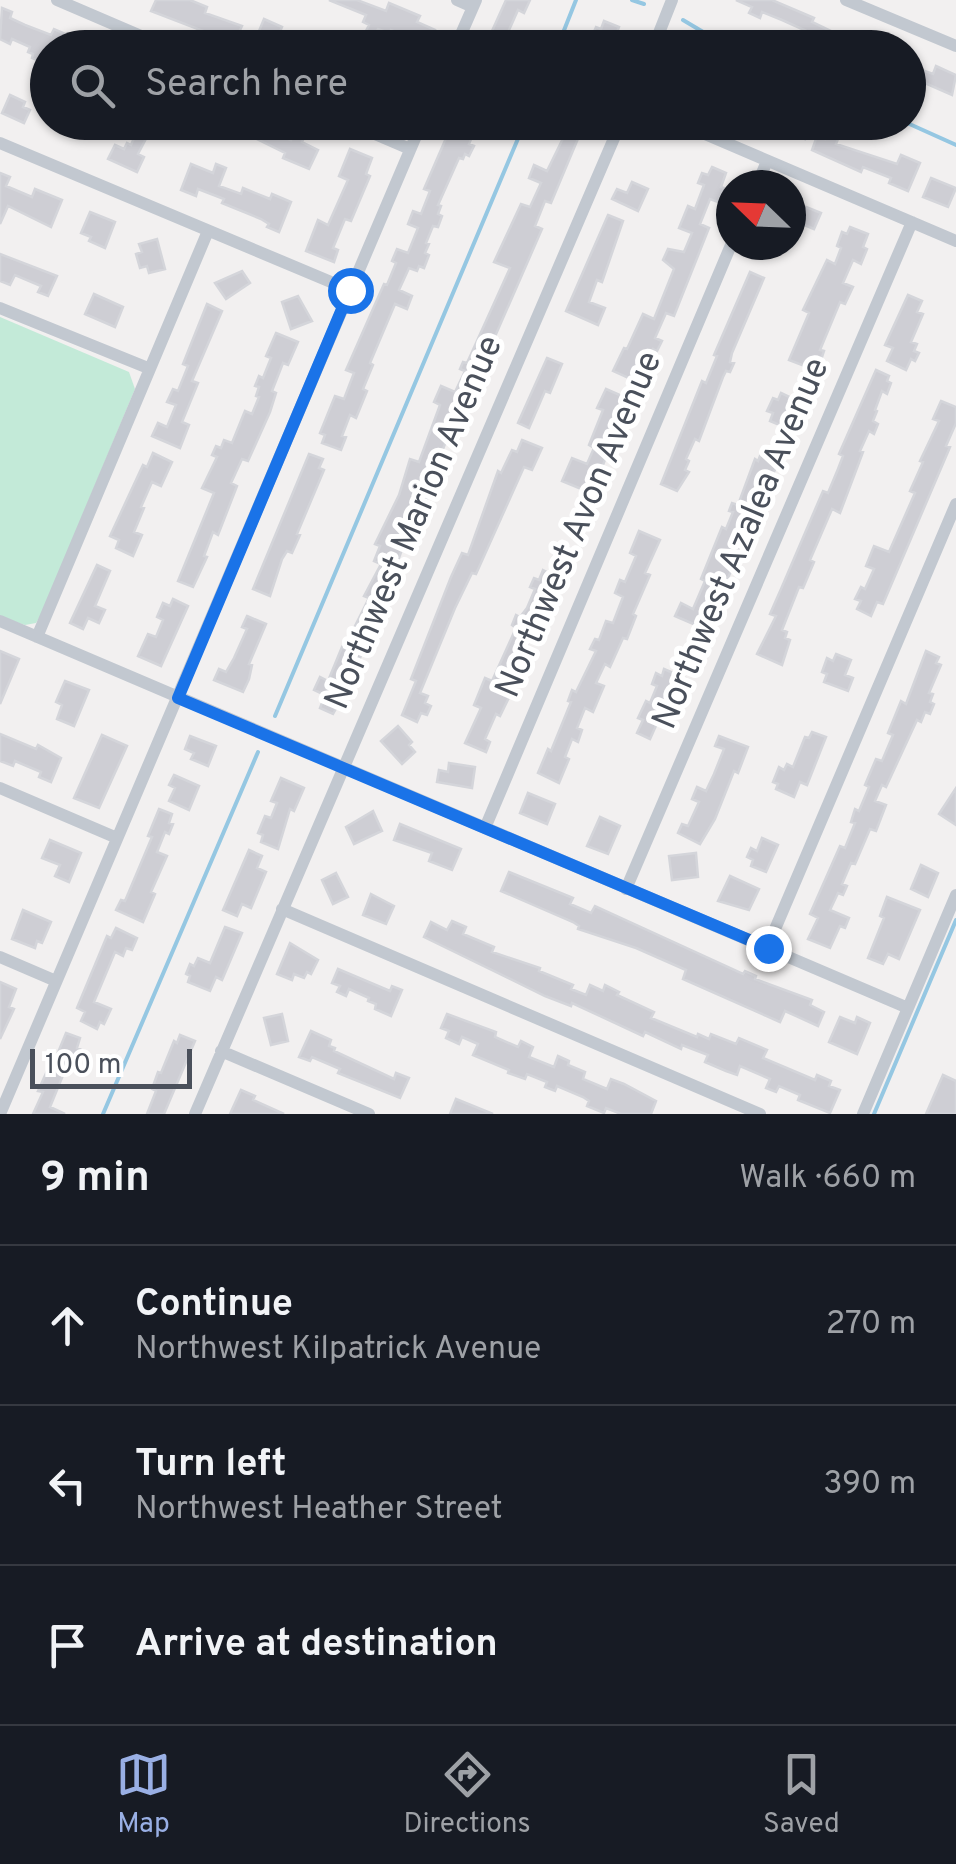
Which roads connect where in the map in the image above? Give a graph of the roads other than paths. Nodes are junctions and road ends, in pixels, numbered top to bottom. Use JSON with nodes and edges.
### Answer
{"nodes":[{"id":1,"x":57,"y":0,"type":"edge"},
{"id":2,"x":457,"y":0,"type":"edge"},
{"id":3,"x":672,"y":0,"type":"edge"},
{"id":4,"x":846,"y":0,"type":"edge"},
{"id":5,"x":474,"y":3,"type":"edge"},
{"id":6,"x":127,"y":30,"type":"edge"},
{"id":7,"x":463,"y":30,"type":"edge"},
{"id":8,"x":660,"y":30,"type":"edge"},
{"id":9,"x":918,"y":30,"type":"edge"},
{"id":10,"x":926,"y":33,"type":"edge"},
{"id":11,"x":956,"y":46,"type":"edge"},
{"id":12,"x":389,"y":140,"type":"edge"},
{"id":13,"x":414,"y":140,"type":"edge"},
{"id":14,"x":613,"y":140,"type":"edge"},
{"id":15,"x":719,"y":140,"type":"edge"},
{"id":16,"x":0,"y":143,"type":"edge"},
{"id":17,"x":410,"y":149,"type":"junction"},
{"id":18,"x":767,"y":161,"type":"junction"},
{"id":19,"x":763,"y":170,"type":"edge"},
{"id":20,"x":912,"y":222,"type":"junction"},
{"id":21,"x":208,"y":230,"type":"junction"},
{"id":22,"x":956,"y":241,"type":"edge"},
{"id":23,"x":726,"y":260,"type":"edge"},
{"id":24,"x":350,"y":290,"type":"junction"},
{"id":25,"x":0,"y":308,"type":"edge"},
{"id":26,"x":148,"y":368,"type":"junction"},
{"id":27,"x":956,"y":504,"type":"edge"},
{"id":28,"x":0,"y":621,"type":"edge"},
{"id":29,"x":37,"y":636,"type":"junction"},
{"id":30,"x":178,"y":698,"type":"junction"},
{"id":31,"x":342,"y":768,"type":"junction"},
{"id":32,"x":0,"y":788,"type":"edge"},
{"id":33,"x":484,"y":828,"type":"junction"},
{"id":34,"x":117,"y":838,"type":"junction"},
{"id":35,"x":626,"y":888,"type":"junction"},
{"id":36,"x":956,"y":895,"type":"edge"},
{"id":37,"x":282,"y":909,"type":"junction"},
{"id":38,"x":768,"y":948,"type":"junction"},
{"id":39,"x":0,"y":956,"type":"edge"},
{"id":40,"x":56,"y":980,"type":"junction"},
{"id":41,"x":908,"y":1008,"type":"junction"},
{"id":42,"x":221,"y":1051,"type":"junction"},
{"id":43,"x":0,"y":1114,"type":"edge"},
{"id":44,"x":194,"y":1114,"type":"edge"},
{"id":45,"x":368,"y":1114,"type":"edge"},
{"id":46,"x":760,"y":1114,"type":"edge"},
{"id":47,"x":863,"y":1114,"type":"edge"}],
"edges":[{"from":1,"to":6,"type":"street"},
{"from":2,"to":5,"type":"street"},
{"from":3,"to":8,"type":"street"},
{"from":4,"to":9,"type":"street"},
{"from":5,"to":7,"type":"street"},
{"from":10,"to":11,"type":"street"},
{"from":12,"to":17,"type":"street"},
{"from":13,"to":17,"type":"street"},
{"from":14,"to":31,"type":"street","name":"Northwest Marion Avenue"},
{"from":15,"to":18,"type":"street"},
{"from":16,"to":21,"type":"street"},
{"from":17,"to":24,"type":"street"},
{"from":18,"to":19,"type":"street"},
{"from":18,"to":20,"type":"street"},
{"from":20,"to":22,"type":"street"},
{"from":20,"to":35,"type":"street","name":"Northwest Azalea Avenue"},
{"from":21,"to":24,"type":"street"},
{"from":21,"to":26,"type":"street"},
{"from":23,"to":33,"type":"street","name":"Northwest Avon Avenue"},
{"from":24,"to":30,"type":"street"},
{"from":25,"to":26,"type":"street"},
{"from":26,"to":29,"type":"street"},
{"from":27,"to":38,"type":"street"},
{"from":28,"to":29,"type":"street"},
{"from":29,"to":30,"type":"street"},
{"from":30,"to":31,"type":"street"},
{"from":30,"to":34,"type":"street"},
{"from":31,"to":33,"type":"street"},
{"from":31,"to":37,"type":"street","name":"Northwest Marion Avenue"},
{"from":32,"to":34,"type":"street"},
{"from":33,"to":35,"type":"street"},
{"from":34,"to":40,"type":"street"},
{"from":35,"to":38,"type":"street"},
{"from":36,"to":41,"type":"street"},
{"from":37,"to":42,"type":"street","name":"Northwest Marion Avenue"},
{"from":37,"to":46,"type":"street"},
{"from":38,"to":41,"type":"street"},
{"from":39,"to":40,"type":"street"},
{"from":40,"to":43,"type":"street"},
{"from":41,"to":47,"type":"street"},
{"from":42,"to":44,"type":"street","name":"Northwest Marion Avenue"},
{"from":42,"to":45,"type":"street"}]}
